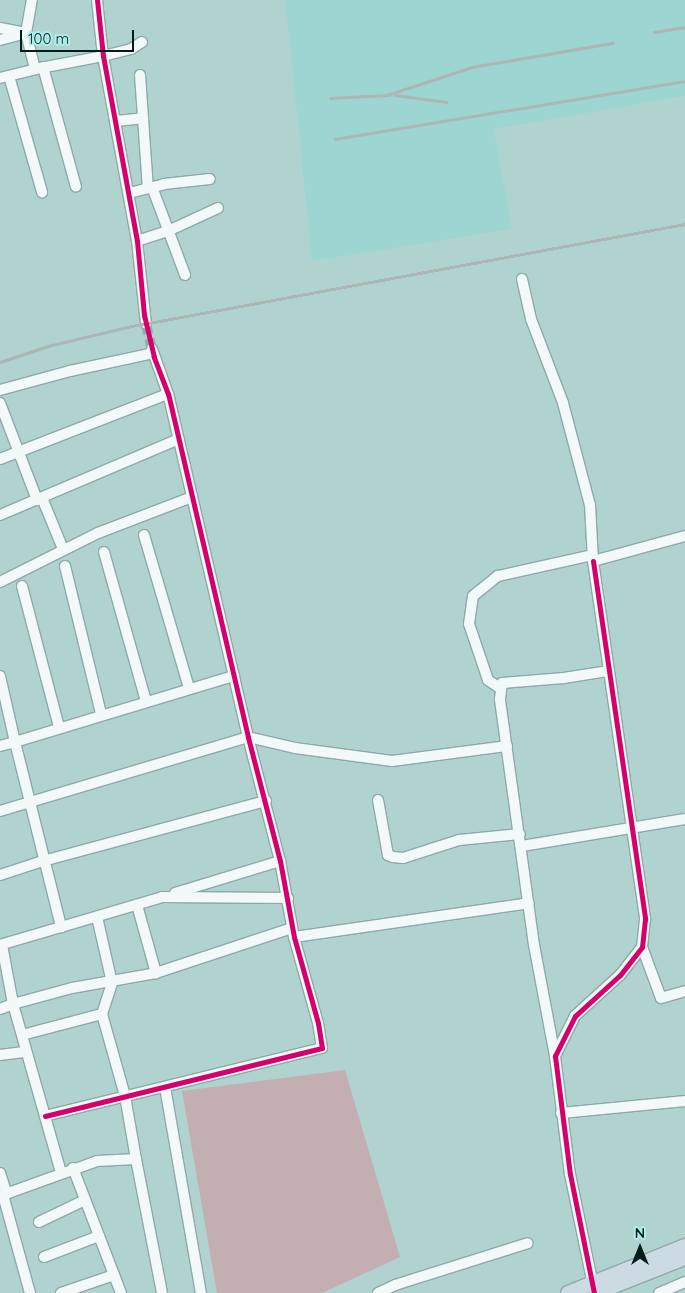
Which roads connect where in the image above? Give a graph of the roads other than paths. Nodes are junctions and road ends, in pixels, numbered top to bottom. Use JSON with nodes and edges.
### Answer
{"nodes":[{"id":1,"x":32,"y":0,"type":"edge"},
{"id":2,"x":97,"y":0,"type":"edge"},
{"id":3,"x":0,"y":28,"type":"edge"},
{"id":4,"x":26,"y":33,"type":"junction"},
{"id":5,"x":0,"y":40,"type":"edge"},
{"id":6,"x":142,"y":42,"type":"dead end"},
{"id":7,"x":103,"y":56,"type":"junction"},
{"id":8,"x":39,"y":68,"type":"junction"},
{"id":9,"x":140,"y":75,"type":"dead end"},
{"id":10,"x":5,"y":77,"type":"edge"},
{"id":11,"x":143,"y":118,"type":"junction"},
{"id":12,"x":116,"y":121,"type":"junction"},
{"id":13,"x":210,"y":179,"type":"dead end"},
{"id":14,"x":76,"y":187,"type":"dead end"},
{"id":15,"x":150,"y":188,"type":"junction"},
{"id":16,"x":42,"y":192,"type":"dead end"},
{"id":17,"x":129,"y":193,"type":"junction"},
{"id":18,"x":218,"y":208,"type":"dead end"},
{"id":19,"x":168,"y":231,"type":"junction"},
{"id":20,"x":137,"y":240,"type":"junction"},
{"id":21,"x":185,"y":274,"type":"dead end"},
{"id":22,"x":522,"y":279,"type":"dead end"},
{"id":23,"x":146,"y":324,"type":"tunnel mouth"},
{"id":24,"x":0,"y":390,"type":"edge"},
{"id":25,"x":168,"y":394,"type":"junction"},
{"id":26,"x":0,"y":403,"type":"edge"},
{"id":27,"x":179,"y":439,"type":"junction"},
{"id":28,"x":17,"y":452,"type":"junction"},
{"id":29,"x":0,"y":459,"type":"edge"},
{"id":30,"x":192,"y":497,"type":"junction"},
{"id":31,"x":39,"y":499,"type":"junction"},
{"id":32,"x":0,"y":515,"type":"edge"},
{"id":33,"x":144,"y":535,"type":"dead end"},
{"id":34,"x":685,"y":536,"type":"edge"},
{"id":35,"x":63,"y":549,"type":"junction"},
{"id":36,"x":104,"y":552,"type":"dead end"},
{"id":37,"x":593,"y":558,"type":"junction"},
{"id":38,"x":65,"y":566,"type":"dead end"},
{"id":39,"x":0,"y":582,"type":"edge"},
{"id":40,"x":22,"y":586,"type":"dead end"},
{"id":41,"x":608,"y":671,"type":"junction"},
{"id":42,"x":0,"y":676,"type":"edge"},
{"id":43,"x":234,"y":676,"type":"junction"},
{"id":44,"x":189,"y":688,"type":"junction"},
{"id":45,"x":501,"y":689,"type":"junction"},
{"id":46,"x":146,"y":701,"type":"junction"},
{"id":47,"x":102,"y":714,"type":"junction"},
{"id":48,"x":59,"y":727,"type":"junction"},
{"id":49,"x":248,"y":737,"type":"junction"},
{"id":50,"x":15,"y":742,"type":"junction"},
{"id":51,"x":0,"y":746,"type":"edge"},
{"id":52,"x":507,"y":746,"type":"junction"},
{"id":53,"x":378,"y":800,"type":"dead end"},
{"id":54,"x":266,"y":801,"type":"junction"},
{"id":55,"x":28,"y":802,"type":"junction"},
{"id":56,"x":0,"y":811,"type":"edge"},
{"id":57,"x":685,"y":819,"type":"edge"},
{"id":58,"x":632,"y":827,"type":"junction"},
{"id":59,"x":520,"y":834,"type":"junction"},
{"id":60,"x":522,"y":846,"type":"junction"},
{"id":61,"x":43,"y":861,"type":"junction"},
{"id":62,"x":280,"y":861,"type":"junction"},
{"id":63,"x":0,"y":875,"type":"edge"},
{"id":64,"x":162,"y":897,"type":"junction"},
{"id":65,"x":288,"y":898,"type":"junction"},
{"id":66,"x":529,"y":903,"type":"junction"},
{"id":67,"x":137,"y":905,"type":"junction"},
{"id":68,"x":97,"y":916,"type":"junction"},
{"id":69,"x":61,"y":927,"type":"junction"},
{"id":70,"x":293,"y":932,"type":"junction"},
{"id":71,"x":1,"y":945,"type":"edge"},
{"id":72,"x":642,"y":947,"type":"junction"},
{"id":73,"x":156,"y":973,"type":"junction"},
{"id":74,"x":112,"y":983,"type":"junction"},
{"id":75,"x":685,"y":991,"type":"edge"},
{"id":76,"x":13,"y":1004,"type":"junction"},
{"id":77,"x":0,"y":1009,"type":"edge"},
{"id":78,"x":102,"y":1014,"type":"junction"},
{"id":79,"x":22,"y":1035,"type":"junction"},
{"id":80,"x":26,"y":1052,"type":"junction"},
{"id":81,"x":0,"y":1054,"type":"edge"},
{"id":82,"x":555,"y":1056,"type":"junction"},
{"id":83,"x":165,"y":1086,"type":"junction"},
{"id":84,"x":125,"y":1096,"type":"junction"},
{"id":85,"x":685,"y":1101,"type":"edge"},
{"id":86,"x":561,"y":1113,"type":"junction"},
{"id":87,"x":45,"y":1116,"type":"junction"},
{"id":88,"x":136,"y":1159,"type":"junction"},
{"id":89,"x":73,"y":1168,"type":"junction"},
{"id":90,"x":62,"y":1172,"type":"junction"},
{"id":91,"x":0,"y":1173,"type":"edge"},
{"id":92,"x":3,"y":1195,"type":"edge"},
{"id":93,"x":85,"y":1200,"type":"junction"},
{"id":94,"x":39,"y":1222,"type":"dead end"},
{"id":95,"x":99,"y":1236,"type":"junction"},
{"id":96,"x":528,"y":1244,"type":"dead end"},
{"id":97,"x":684,"y":1255,"type":"edge"},
{"id":98,"x":44,"y":1257,"type":"dead end"},
{"id":99,"x":114,"y":1275,"type":"junction"},
{"id":100,"x":685,"y":1282,"type":"edge"},
{"id":101,"x":594,"y":1290,"type":"edge"},
{"id":102,"x":30,"y":1293,"type":"edge"},
{"id":103,"x":61,"y":1293,"type":"edge"},
{"id":104,"x":121,"y":1293,"type":"edge"},
{"id":105,"x":162,"y":1293,"type":"edge"},
{"id":106,"x":201,"y":1293,"type":"edge"},
{"id":107,"x":378,"y":1293,"type":"edge"},
{"id":108,"x":568,"y":1293,"type":"edge"},
{"id":109,"x":659,"y":1293,"type":"edge"}],
"edges":[{"from":1,"to":4,"type":"street"},
{"from":2,"to":7,"type":"street"},
{"from":3,"to":4,"type":"street"},
{"from":4,"to":5,"type":"street"},
{"from":4,"to":8,"type":"street"},
{"from":6,"to":7,"type":"street"},
{"from":7,"to":8,"type":"street"},
{"from":7,"to":12,"type":"street"},
{"from":8,"to":10,"type":"street"},
{"from":8,"to":14,"type":"street"},
{"from":9,"to":11,"type":"street"},
{"from":10,"to":16,"type":"street"},
{"from":11,"to":12,"type":"street"},
{"from":11,"to":15,"type":"street"},
{"from":12,"to":17,"type":"street"},
{"from":13,"to":15,"type":"street"},
{"from":15,"to":17,"type":"street"},
{"from":15,"to":19,"type":"street"},
{"from":17,"to":20,"type":"street"},
{"from":18,"to":19,"type":"street"},
{"from":19,"to":20,"type":"street"},
{"from":19,"to":21,"type":"street"},
{"from":20,"to":23,"type":"street"},
{"from":22,"to":37,"type":"street"},
{"from":24,"to":25,"type":"street"},
{"from":25,"to":27,"type":"street"},
{"from":25,"to":28,"type":"street"},
{"from":26,"to":28,"type":"street"},
{"from":27,"to":30,"type":"street"},
{"from":27,"to":31,"type":"street"},
{"from":28,"to":29,"type":"street"},
{"from":28,"to":31,"type":"street"},
{"from":30,"to":35,"type":"street"},
{"from":30,"to":43,"type":"street"},
{"from":31,"to":32,"type":"street"},
{"from":31,"to":35,"type":"street"},
{"from":33,"to":44,"type":"street"},
{"from":34,"to":37,"type":"street"},
{"from":35,"to":39,"type":"street"},
{"from":36,"to":46,"type":"street"},
{"from":37,"to":41,"type":"street"},
{"from":37,"to":45,"type":"street"},
{"from":38,"to":47,"type":"street"},
{"from":40,"to":48,"type":"street"},
{"from":41,"to":45,"type":"street"},
{"from":41,"to":58,"type":"street"},
{"from":42,"to":50,"type":"street"},
{"from":43,"to":44,"type":"street"},
{"from":43,"to":49,"type":"street"},
{"from":44,"to":46,"type":"street"},
{"from":45,"to":52,"type":"street"},
{"from":46,"to":47,"type":"street"},
{"from":47,"to":48,"type":"street"},
{"from":48,"to":50,"type":"street"},
{"from":49,"to":52,"type":"street"},
{"from":49,"to":54,"type":"street"},
{"from":49,"to":55,"type":"street"},
{"from":50,"to":51,"type":"street"},
{"from":50,"to":55,"type":"street"},
{"from":52,"to":59,"type":"street"},
{"from":53,"to":59,"type":"street"},
{"from":54,"to":61,"type":"street"},
{"from":54,"to":62,"type":"street"},
{"from":55,"to":56,"type":"street"},
{"from":55,"to":61,"type":"street"},
{"from":57,"to":58,"type":"street"},
{"from":58,"to":60,"type":"street"},
{"from":58,"to":72,"type":"street"},
{"from":59,"to":60,"type":"street"},
{"from":60,"to":66,"type":"street"},
{"from":61,"to":63,"type":"street"},
{"from":61,"to":69,"type":"street"},
{"from":62,"to":64,"type":"street"},
{"from":62,"to":65,"type":"street"},
{"from":64,"to":65,"type":"street"},
{"from":64,"to":67,"type":"street"},
{"from":65,"to":70,"type":"street"},
{"from":66,"to":70,"type":"street"},
{"from":66,"to":82,"type":"street"},
{"from":67,"to":68,"type":"street"},
{"from":67,"to":73,"type":"street"},
{"from":68,"to":69,"type":"street"},
{"from":68,"to":74,"type":"street"},
{"from":69,"to":71,"type":"street"},
{"from":70,"to":73,"type":"street"},
{"from":70,"to":83,"type":"street"},
{"from":71,"to":76,"type":"street"},
{"from":72,"to":75,"type":"street"},
{"from":72,"to":82,"type":"street"},
{"from":73,"to":74,"type":"street"},
{"from":74,"to":76,"type":"street"},
{"from":74,"to":78,"type":"street"},
{"from":76,"to":77,"type":"street"},
{"from":76,"to":79,"type":"street"},
{"from":78,"to":79,"type":"street"},
{"from":78,"to":84,"type":"street"},
{"from":79,"to":80,"type":"street"},
{"from":80,"to":81,"type":"street"},
{"from":80,"to":87,"type":"street"},
{"from":82,"to":86,"type":"street"},
{"from":83,"to":84,"type":"street"},
{"from":83,"to":106,"type":"street"},
{"from":84,"to":87,"type":"street"},
{"from":84,"to":88,"type":"street"},
{"from":85,"to":86,"type":"street"},
{"from":86,"to":101,"type":"street"},
{"from":87,"to":90,"type":"street"},
{"from":88,"to":89,"type":"street"},
{"from":88,"to":105,"type":"street"},
{"from":89,"to":90,"type":"street"},
{"from":89,"to":93,"type":"street"},
{"from":90,"to":92,"type":"street"},
{"from":91,"to":92,"type":"street"},
{"from":92,"to":102,"type":"street"},
{"from":93,"to":94,"type":"street"},
{"from":93,"to":95,"type":"street"},
{"from":95,"to":98,"type":"street"},
{"from":95,"to":99,"type":"street"},
{"from":96,"to":107,"type":"street"},
{"from":97,"to":101,"type":"highway"},
{"from":99,"to":103,"type":"street"},
{"from":99,"to":104,"type":"street"},
{"from":100,"to":109,"type":"street"},
{"from":101,"to":108,"type":"highway"}]}
